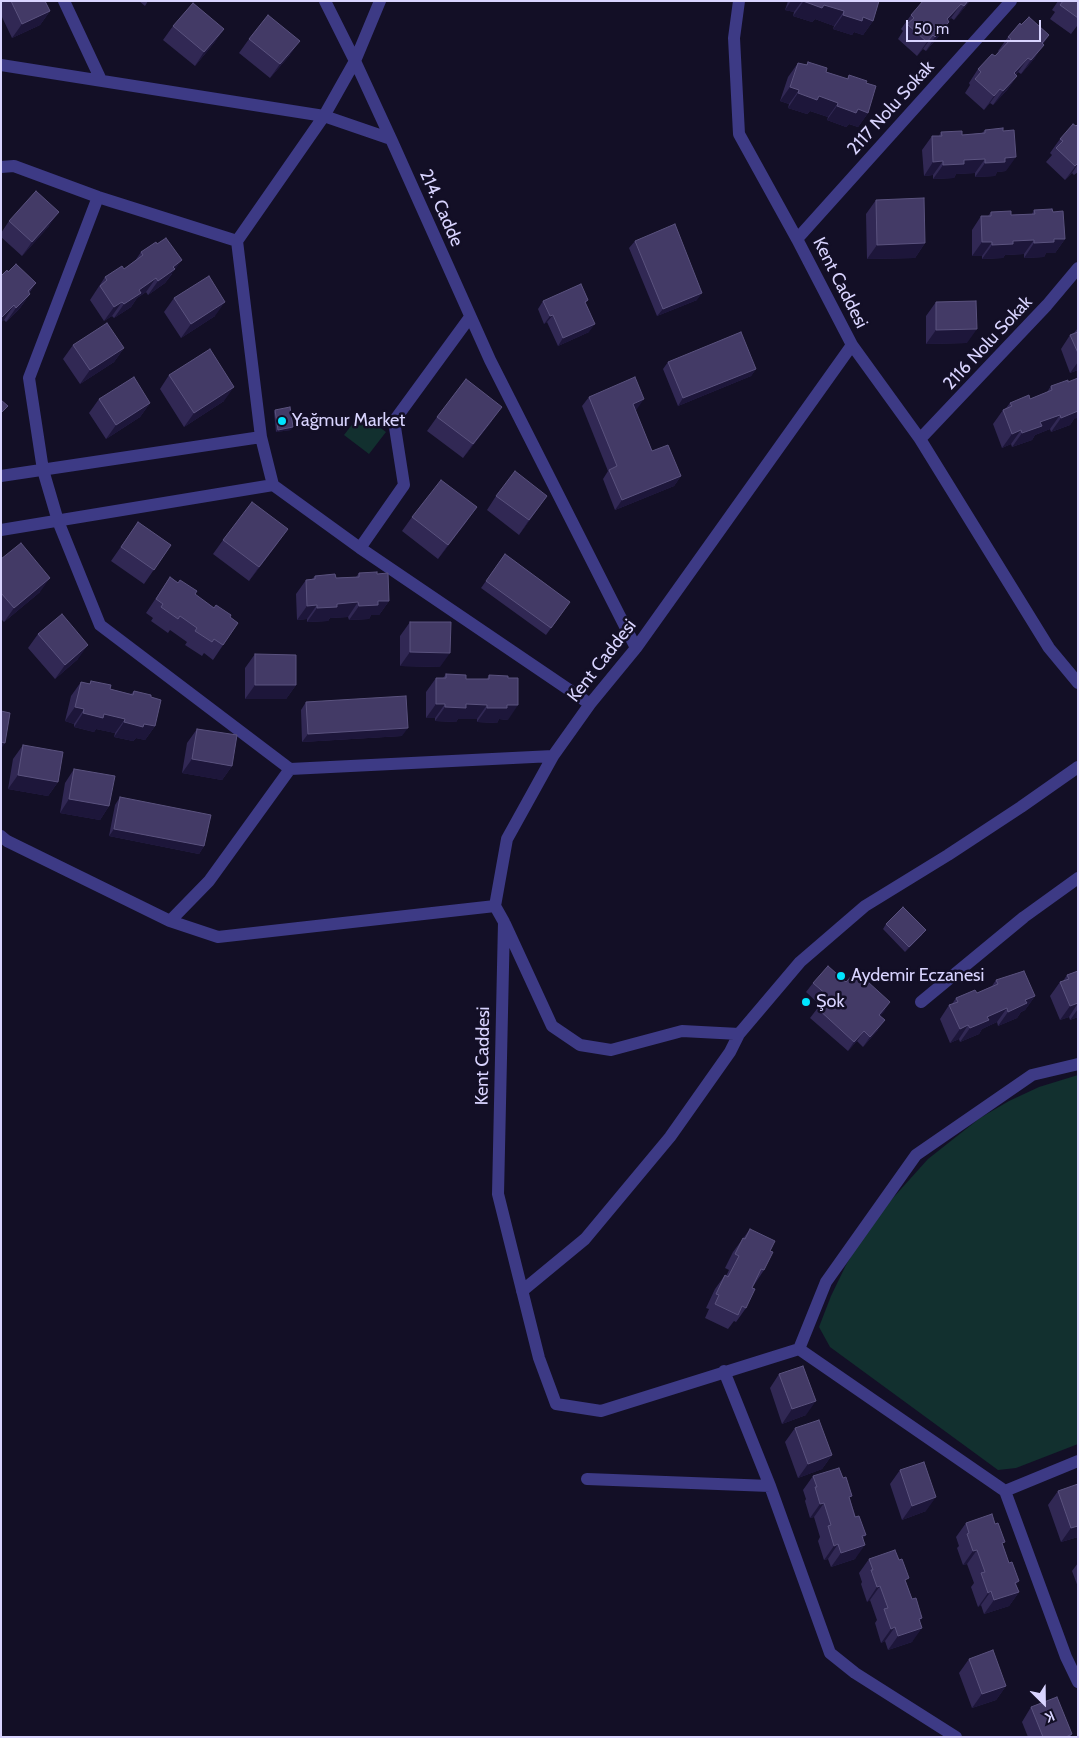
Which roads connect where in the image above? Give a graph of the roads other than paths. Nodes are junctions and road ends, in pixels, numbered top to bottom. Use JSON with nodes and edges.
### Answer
{"nodes":[{"id":1,"x":64,"y":1,"type":"edge"},
{"id":2,"x":325,"y":1,"type":"edge"},
{"id":3,"x":380,"y":1,"type":"edge"},
{"id":4,"x":739,"y":1,"type":"edge"},
{"id":5,"x":1011,"y":1,"type":"edge"},
{"id":6,"x":355,"y":61,"type":"junction"},
{"id":7,"x":1,"y":65,"type":"edge"},
{"id":8,"x":101,"y":80,"type":"junction"},
{"id":9,"x":324,"y":116,"type":"junction"},
{"id":10,"x":391,"y":139,"type":"junction"},
{"id":11,"x":1,"y":167,"type":"edge"},
{"id":12,"x":98,"y":197,"type":"junction"},
{"id":13,"x":797,"y":239,"type":"junction"},
{"id":14,"x":237,"y":241,"type":"junction"},
{"id":15,"x":1078,"y":268,"type":"edge"},
{"id":16,"x":470,"y":317,"type":"junction"},
{"id":17,"x":852,"y":345,"type":"junction"},
{"id":18,"x":262,"y":436,"type":"junction"},
{"id":19,"x":920,"y":439,"type":"junction"},
{"id":20,"x":43,"y":470,"type":"junction"},
{"id":21,"x":1,"y":476,"type":"edge"},
{"id":22,"x":273,"y":485,"type":"junction"},
{"id":23,"x":58,"y":521,"type":"junction"},
{"id":24,"x":1,"y":530,"type":"edge"},
{"id":25,"x":360,"y":548,"type":"junction"},
{"id":26,"x":636,"y":648,"type":"junction"},
{"id":27,"x":1078,"y":683,"type":"edge"},
{"id":28,"x":590,"y":704,"type":"junction"},
{"id":29,"x":553,"y":756,"type":"junction"},
{"id":30,"x":1078,"y":766,"type":"edge"},
{"id":31,"x":290,"y":769,"type":"junction"},
{"id":32,"x":1,"y":836,"type":"edge"},
{"id":33,"x":1078,"y":878,"type":"edge"},
{"id":34,"x":495,"y":906,"type":"junction"},
{"id":35,"x":170,"y":920,"type":"junction"},
{"id":36,"x":504,"y":922,"type":"junction"},
{"id":37,"x":921,"y":1002,"type":"dead end"},
{"id":38,"x":739,"y":1034,"type":"junction"},
{"id":39,"x":1078,"y":1064,"type":"edge"},
{"id":40,"x":522,"y":1291,"type":"junction"},
{"id":41,"x":799,"y":1349,"type":"junction"},
{"id":42,"x":724,"y":1371,"type":"junction"},
{"id":43,"x":1078,"y":1461,"type":"edge"},
{"id":44,"x":587,"y":1479,"type":"dead end"},
{"id":45,"x":770,"y":1486,"type":"junction"},
{"id":46,"x":1004,"y":1491,"type":"junction"},
{"id":47,"x":1078,"y":1682,"type":"edge"},
{"id":48,"x":956,"y":1737,"type":"edge"}],
"edges":[{"from":1,"to":8,"type":"street"},
{"from":2,"to":6,"type":"street","name":"214. Cadde"},
{"from":3,"to":6,"type":"street"},
{"from":4,"to":13,"type":"street","name":"Kent Caddesi"},
{"from":5,"to":13,"type":"street","name":"2117 Nolu Sokak"},
{"from":6,"to":9,"type":"street"},
{"from":6,"to":10,"type":"street","name":"214. Cadde"},
{"from":7,"to":8,"type":"street"},
{"from":8,"to":9,"type":"street"},
{"from":9,"to":10,"type":"street"},
{"from":9,"to":14,"type":"street"},
{"from":10,"to":16,"type":"street","name":"214. Cadde"},
{"from":11,"to":12,"type":"street"},
{"from":12,"to":14,"type":"street"},
{"from":12,"to":20,"type":"street"},
{"from":13,"to":17,"type":"street","name":"Kent Caddesi"},
{"from":14,"to":18,"type":"street"},
{"from":15,"to":19,"type":"street","name":"2116 Nolu Sokak"},
{"from":16,"to":25,"type":"street"},
{"from":16,"to":26,"type":"street","name":"214. Cadde"},
{"from":17,"to":19,"type":"street"},
{"from":17,"to":26,"type":"street","name":"Kent Caddesi"},
{"from":18,"to":20,"type":"street"},
{"from":18,"to":22,"type":"street"},
{"from":19,"to":27,"type":"street"},
{"from":20,"to":21,"type":"street"},
{"from":20,"to":23,"type":"street"},
{"from":22,"to":23,"type":"street"},
{"from":22,"to":25,"type":"street"},
{"from":23,"to":24,"type":"street"},
{"from":23,"to":31,"type":"street"},
{"from":25,"to":28,"type":"street"},
{"from":26,"to":28,"type":"street","name":"Kent Caddesi"},
{"from":28,"to":29,"type":"street","name":"Kent Caddesi"},
{"from":29,"to":31,"type":"street"},
{"from":29,"to":34,"type":"street","name":"Kent Caddesi"},
{"from":30,"to":38,"type":"street"},
{"from":31,"to":35,"type":"street"},
{"from":32,"to":35,"type":"street"},
{"from":33,"to":37,"type":"street"},
{"from":34,"to":35,"type":"street"},
{"from":34,"to":36,"type":"street"},
{"from":36,"to":38,"type":"street"},
{"from":36,"to":40,"type":"street","name":"Kent Caddesi"},
{"from":38,"to":40,"type":"street"},
{"from":39,"to":41,"type":"street"},
{"from":40,"to":42,"type":"street","name":"Kent Caddesi"},
{"from":41,"to":42,"type":"street"},
{"from":41,"to":46,"type":"street"},
{"from":42,"to":45,"type":"street"},
{"from":43,"to":46,"type":"street"},
{"from":44,"to":45,"type":"street"},
{"from":45,"to":48,"type":"street"},
{"from":46,"to":47,"type":"street"}]}
